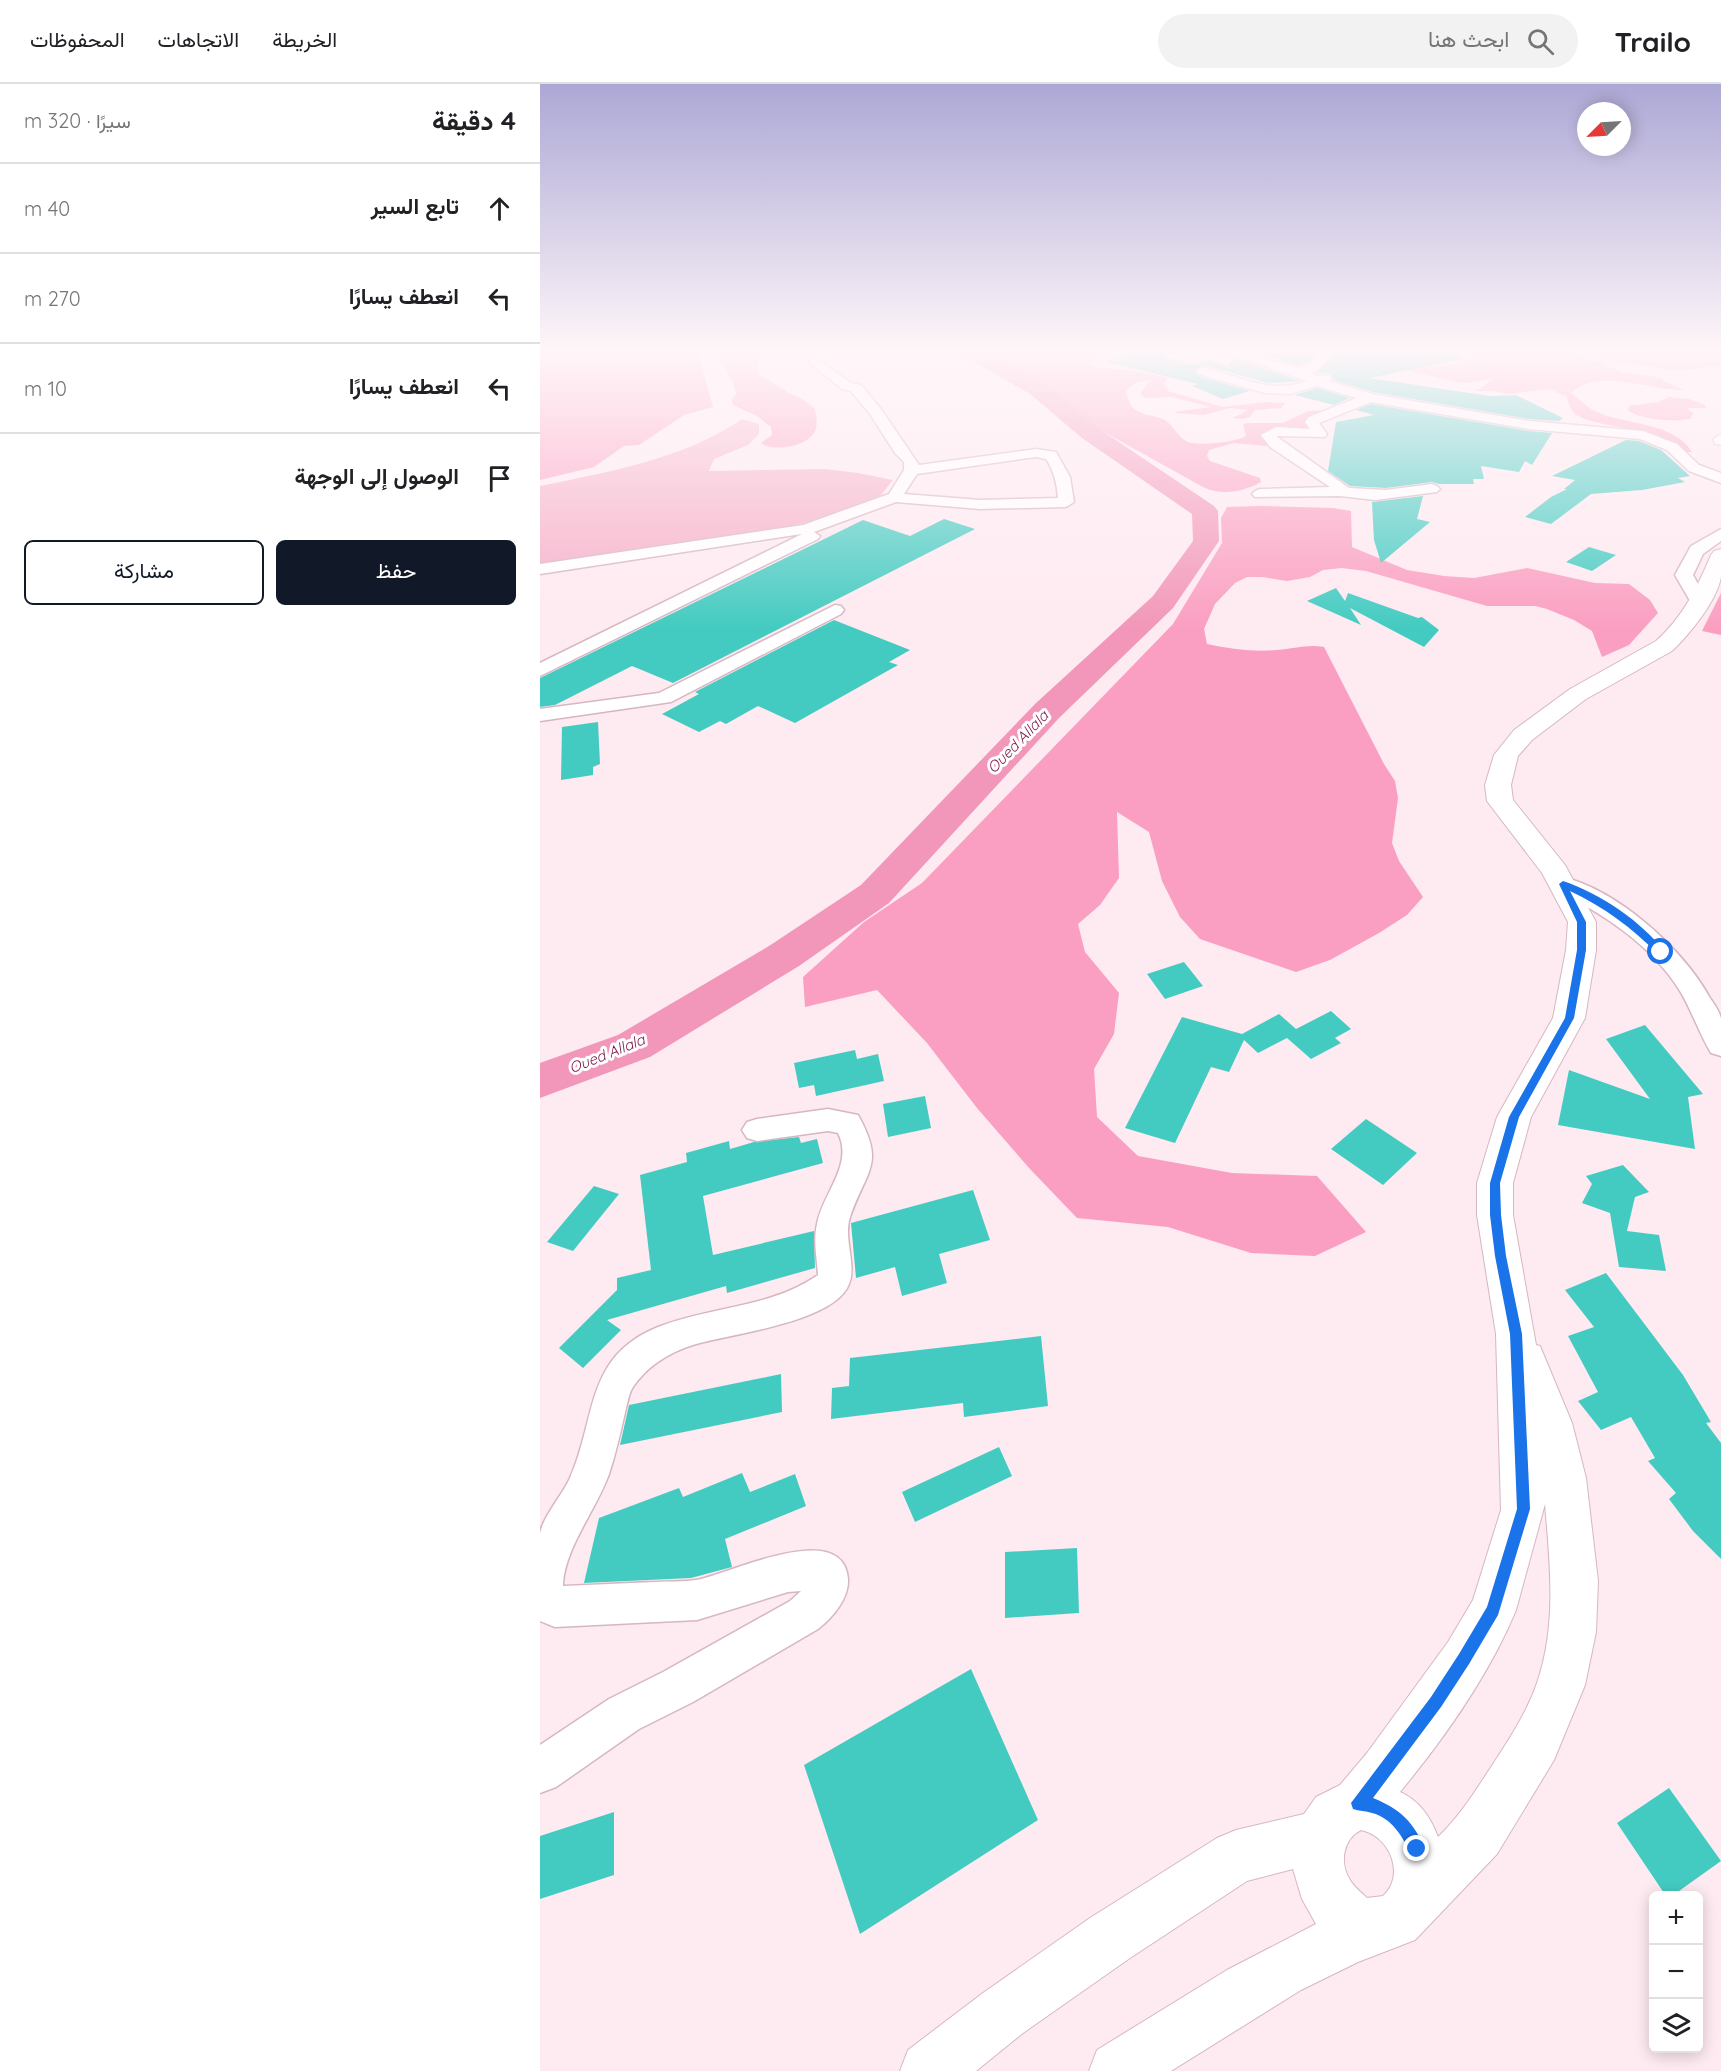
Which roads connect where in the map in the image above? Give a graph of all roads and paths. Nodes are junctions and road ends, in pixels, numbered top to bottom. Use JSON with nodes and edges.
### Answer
{"nodes":[{"id":1,"x":895,"y":443,"type":"edge"},
{"id":2,"x":1274,"y":443,"type":"edge"},
{"id":3,"x":1662,"y":443,"type":"edge"},
{"id":4,"x":912,"y":470,"type":"junction"},
{"id":5,"x":1721,"y":478,"type":"edge"},
{"id":6,"x":1432,"y":489,"type":"dead end"},
{"id":7,"x":1340,"y":491,"type":"junction"},
{"id":8,"x":1260,"y":494,"type":"dead end"},
{"id":9,"x":895,"y":497,"type":"junction"},
{"id":10,"x":806,"y":528,"type":"junction"},
{"id":11,"x":1721,"y":534,"type":"edge"},
{"id":12,"x":1721,"y":555,"type":"edge"},
{"id":13,"x":540,"y":568,"type":"edge"},
{"id":14,"x":1699,"y":602,"type":"junction"},
{"id":15,"x":835,"y":610,"type":"dead end"},
{"id":16,"x":540,"y":670,"type":"edge"},
{"id":17,"x":540,"y":715,"type":"edge"},
{"id":18,"x":1563,"y":884,"type":"junction"},
{"id":19,"x":1721,"y":1046,"type":"edge"},
{"id":20,"x":758,"y":1130,"type":"dead end"},
{"id":21,"x":1516,"y":1334,"type":"junction"},
{"id":22,"x":540,"y":1771,"type":"edge"},
{"id":23,"x":1339,"y":1820,"type":"junction"},
{"id":24,"x":1400,"y":1912,"type":"junction"},
{"id":25,"x":929,"y":2071,"type":"edge"},
{"id":26,"x":1118,"y":2071,"type":"edge"}],
"edges":[{"from":1,"to":4,"type":"street"},
{"from":2,"to":7,"type":"street"},
{"from":3,"to":5,"type":"street"},
{"from":4,"to":9,"type":"street"},
{"from":4,"to":9,"type":"street"},
{"from":6,"to":7,"type":"street"},
{"from":7,"to":8,"type":"street"},
{"from":9,"to":10,"type":"street"},
{"from":10,"to":13,"type":"street"},
{"from":10,"to":16,"type":"street"},
{"from":11,"to":14,"type":"street"},
{"from":12,"to":14,"type":"main road"},
{"from":14,"to":18,"type":"main road"},
{"from":15,"to":17,"type":"street"},
{"from":18,"to":19,"type":"street"},
{"from":18,"to":21,"type":"main road"},
{"from":20,"to":22,"type":"street"},
{"from":21,"to":23,"type":"main road"},
{"from":21,"to":24,"type":"main road"},
{"from":23,"to":24,"type":"main road"},
{"from":23,"to":24,"type":"main road"},
{"from":23,"to":25,"type":"main road"},
{"from":24,"to":26,"type":"main road"}]}
